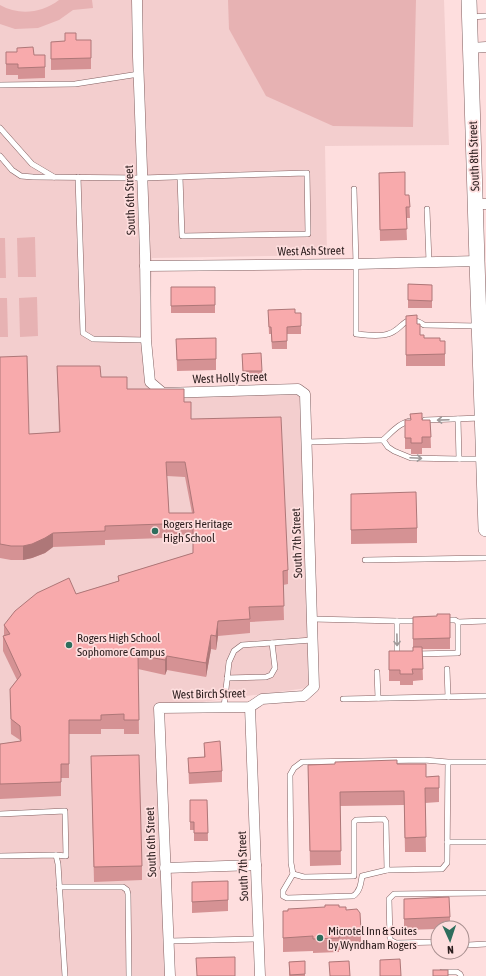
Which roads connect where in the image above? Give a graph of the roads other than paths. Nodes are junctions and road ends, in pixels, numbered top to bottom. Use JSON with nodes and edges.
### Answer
{"nodes":[{"id":1,"x":137,"y":0,"type":"edge"},
{"id":2,"x":469,"y":0,"type":"edge"},
{"id":3,"x":486,"y":16,"type":"edge"},
{"id":4,"x":470,"y":17,"type":"junction"},
{"id":5,"x":471,"y":48,"type":"junction"},
{"id":6,"x":486,"y":48,"type":"edge"},
{"id":7,"x":139,"y":74,"type":"junction"},
{"id":8,"x":0,"y":86,"type":"edge"},
{"id":9,"x":0,"y":128,"type":"edge"},
{"id":10,"x":0,"y":156,"type":"edge"},
{"id":11,"x":54,"y":177,"type":"junction"},
{"id":12,"x":78,"y":177,"type":"junction"},
{"id":13,"x":180,"y":177,"type":"junction"},
{"id":14,"x":142,"y":178,"type":"junction"},
{"id":15,"x":354,"y":189,"type":"dead end"},
{"id":16,"x":481,"y":204,"type":"edge"},
{"id":17,"x":427,"y":209,"type":"dead end"},
{"id":18,"x":477,"y":261,"type":"junction"},
{"id":19,"x":429,"y":262,"type":"junction"},
{"id":20,"x":356,"y":264,"type":"junction"},
{"id":21,"x":145,"y":266,"type":"junction"},
{"id":22,"x":479,"y":326,"type":"junction"},
{"id":23,"x":146,"y":340,"type":"junction"},
{"id":24,"x":298,"y":389,"type":"joint"},
{"id":25,"x":163,"y":393,"type":"joint"},
{"id":26,"x":482,"y":418,"type":"junction"},
{"id":27,"x":458,"y":419,"type":"junction"},
{"id":28,"x":415,"y":421,"type":"edge"},
{"id":29,"x":422,"y":421,"type":"edge"},
{"id":30,"x":383,"y":440,"type":"junction"},
{"id":31,"x":307,"y":442,"type":"junction"},
{"id":32,"x":459,"y":459,"type":"junction"},
{"id":33,"x":484,"y":459,"type":"junction"},
{"id":34,"x":486,"y":529,"type":"edge"},
{"id":35,"x":486,"y":558,"type":"edge"},
{"id":36,"x":365,"y":560,"type":"dead end"},
{"id":37,"x":312,"y":619,"type":"junction"},
{"id":38,"x":426,"y":620,"type":"edge"},
{"id":39,"x":440,"y":620,"type":"edge"},
{"id":40,"x":396,"y":621,"type":"junction"},
{"id":41,"x":486,"y":621,"type":"edge"},
{"id":42,"x":458,"y":622,"type":"junction"},
{"id":43,"x":312,"y":640,"type":"junction"},
{"id":44,"x":272,"y":643,"type":"junction"},
{"id":45,"x":405,"y":654,"type":"edge"},
{"id":46,"x":412,"y":654,"type":"edge"},
{"id":47,"x":447,"y":669,"type":"dead end"},
{"id":48,"x":377,"y":672,"type":"dead end"},
{"id":49,"x":227,"y":678,"type":"junction"},
{"id":50,"x":304,"y":696,"type":"joint"},
{"id":51,"x":448,"y":696,"type":"junction"},
{"id":52,"x":486,"y":696,"type":"edge"},
{"id":53,"x":343,"y":698,"type":"dead end"},
{"id":54,"x":378,"y":698,"type":"junction"},
{"id":55,"x":224,"y":707,"type":"junction"},
{"id":56,"x":250,"y":707,"type":"junction"},
{"id":57,"x":159,"y":708,"type":"joint"},
{"id":58,"x":448,"y":762,"type":"junction"},
{"id":59,"x":486,"y":762,"type":"edge"},
{"id":60,"x":0,"y":814,"type":"edge"},
{"id":61,"x":447,"y":842,"type":"junction"},
{"id":62,"x":486,"y":842,"type":"edge"},
{"id":63,"x":56,"y":855,"type":"junction"},
{"id":64,"x":0,"y":856,"type":"edge"},
{"id":65,"x":256,"y":865,"type":"junction"},
{"id":66,"x":165,"y":868,"type":"junction"},
{"id":67,"x":387,"y":870,"type":"junction"},
{"id":68,"x":293,"y":874,"type":"junction"},
{"id":69,"x":354,"y":876,"type":"junction"},
{"id":70,"x":362,"y":876,"type":"junction"},
{"id":71,"x":59,"y":887,"type":"junction"},
{"id":72,"x":486,"y":893,"type":"edge"},
{"id":73,"x":260,"y":938,"type":"junction"},
{"id":74,"x":168,"y":942,"type":"junction"},
{"id":75,"x":430,"y":942,"type":"edge"},
{"id":76,"x":486,"y":944,"type":"edge"},
{"id":77,"x":470,"y":945,"type":"edge"},
{"id":78,"x":436,"y":972,"type":"edge"},
{"id":79,"x":65,"y":976,"type":"edge"},
{"id":80,"x":129,"y":976,"type":"edge"},
{"id":81,"x":170,"y":976,"type":"edge"},
{"id":82,"x":260,"y":976,"type":"edge"},
{"id":83,"x":461,"y":976,"type":"edge"}],
"edges":[{"from":1,"to":7,"type":"street","name":"South 6th Street"},
{"from":2,"to":4,"type":"main road","name":"South 8th Street"},
{"from":3,"to":4,"type":"lane"},
{"from":4,"to":5,"type":"main road","name":"South 8th Street"},
{"from":5,"to":6,"type":"street"},
{"from":5,"to":16,"type":"main road","name":"South 8th Street"},
{"from":7,"to":8,"type":"lane"},
{"from":7,"to":14,"type":"street","name":"South 6th Street"},
{"from":9,"to":11,"type":"lane"},
{"from":10,"to":11,"type":"lane"},
{"from":11,"to":12,"type":"lane"},
{"from":12,"to":14,"type":"lane"},
{"from":12,"to":23,"type":"lane"},
{"from":13,"to":13,"type":"lane"},
{"from":13,"to":14,"type":"lane"},
{"from":14,"to":21,"type":"street","name":"South 6th Street"},
{"from":15,"to":20,"type":"lane"},
{"from":16,"to":18,"type":"main road","name":"South 8th Street"},
{"from":17,"to":19,"type":"lane"},
{"from":18,"to":19,"type":"street","name":"West Ash Street"},
{"from":18,"to":22,"type":"main road","name":"South 8th Street"},
{"from":19,"to":20,"type":"street","name":"West Ash Street"},
{"from":20,"to":21,"type":"street","name":"West Ash Street"},
{"from":20,"to":22,"type":"lane"},
{"from":21,"to":23,"type":"street","name":"South 6th Street"},
{"from":22,"to":26,"type":"main road","name":"South 8th Street"},
{"from":23,"to":25,"type":"street","name":"South 6th Street"},
{"from":24,"to":25,"type":"street","name":"West Holly Street"},
{"from":24,"to":31,"type":"street","name":"South 7th Street"},
{"from":26,"to":27,"type":"lane"},
{"from":26,"to":33,"type":"main road","name":"South 8th Street"},
{"from":27,"to":29,"type":"lane","one_way":true},
{"from":27,"to":32,"type":"lane"},
{"from":28,"to":30,"type":"lane"},
{"from":30,"to":31,"type":"lane"},
{"from":30,"to":32,"type":"lane","one_way":true},
{"from":31,"to":37,"type":"street","name":"South 7th Street"},
{"from":32,"to":33,"type":"lane"},
{"from":33,"to":34,"type":"main road","name":"South 8th Street"},
{"from":35,"to":36,"type":"lane"},
{"from":37,"to":40,"type":"lane"},
{"from":37,"to":43,"type":"street","name":"South 7th Street"},
{"from":38,"to":40,"type":"lane"},
{"from":39,"to":42,"type":"lane"},
{"from":40,"to":45,"type":"lane","one_way":true},
{"from":41,"to":42,"type":"lane"},
{"from":42,"to":46,"type":"lane"},
{"from":43,"to":44,"type":"lane"},
{"from":43,"to":50,"type":"street","name":"South 7th Street"},
{"from":44,"to":49,"type":"lane"},
{"from":44,"to":49,"type":"lane"},
{"from":47,"to":51,"type":"lane"},
{"from":48,"to":54,"type":"lane"},
{"from":49,"to":55,"type":"lane"},
{"from":50,"to":56,"type":"street","name":"West Birch Street"},
{"from":51,"to":52,"type":"lane"},
{"from":51,"to":54,"type":"lane"},
{"from":53,"to":54,"type":"lane"},
{"from":55,"to":56,"type":"street","name":"West Birch Street"},
{"from":55,"to":57,"type":"street","name":"West Birch Street"},
{"from":56,"to":65,"type":"street","name":"South 7th Street"},
{"from":57,"to":66,"type":"street","name":"South 6th Street"},
{"from":58,"to":59,"type":"lane"},
{"from":58,"to":61,"type":"lane"},
{"from":58,"to":68,"type":"lane"},
{"from":60,"to":63,"type":"lane"},
{"from":61,"to":62,"type":"lane"},
{"from":61,"to":67,"type":"lane"},
{"from":63,"to":64,"type":"lane"},
{"from":63,"to":71,"type":"lane"},
{"from":65,"to":66,"type":"street"},
{"from":65,"to":73,"type":"street","name":"South 7th Street"},
{"from":66,"to":74,"type":"street","name":"South 6th Street"},
{"from":67,"to":69,"type":"lane"},
{"from":67,"to":70,"type":"lane"},
{"from":68,"to":69,"type":"lane"},
{"from":68,"to":70,"type":"lane"},
{"from":69,"to":70,"type":"lane"},
{"from":71,"to":79,"type":"lane"},
{"from":71,"to":80,"type":"lane"},
{"from":72,"to":75,"type":"lane"},
{"from":73,"to":74,"type":"lane"},
{"from":73,"to":82,"type":"street","name":"South 7th Street"},
{"from":74,"to":81,"type":"street","name":"South 6th Street"},
{"from":76,"to":77,"type":"lane"},
{"from":78,"to":83,"type":"lane"}]}
